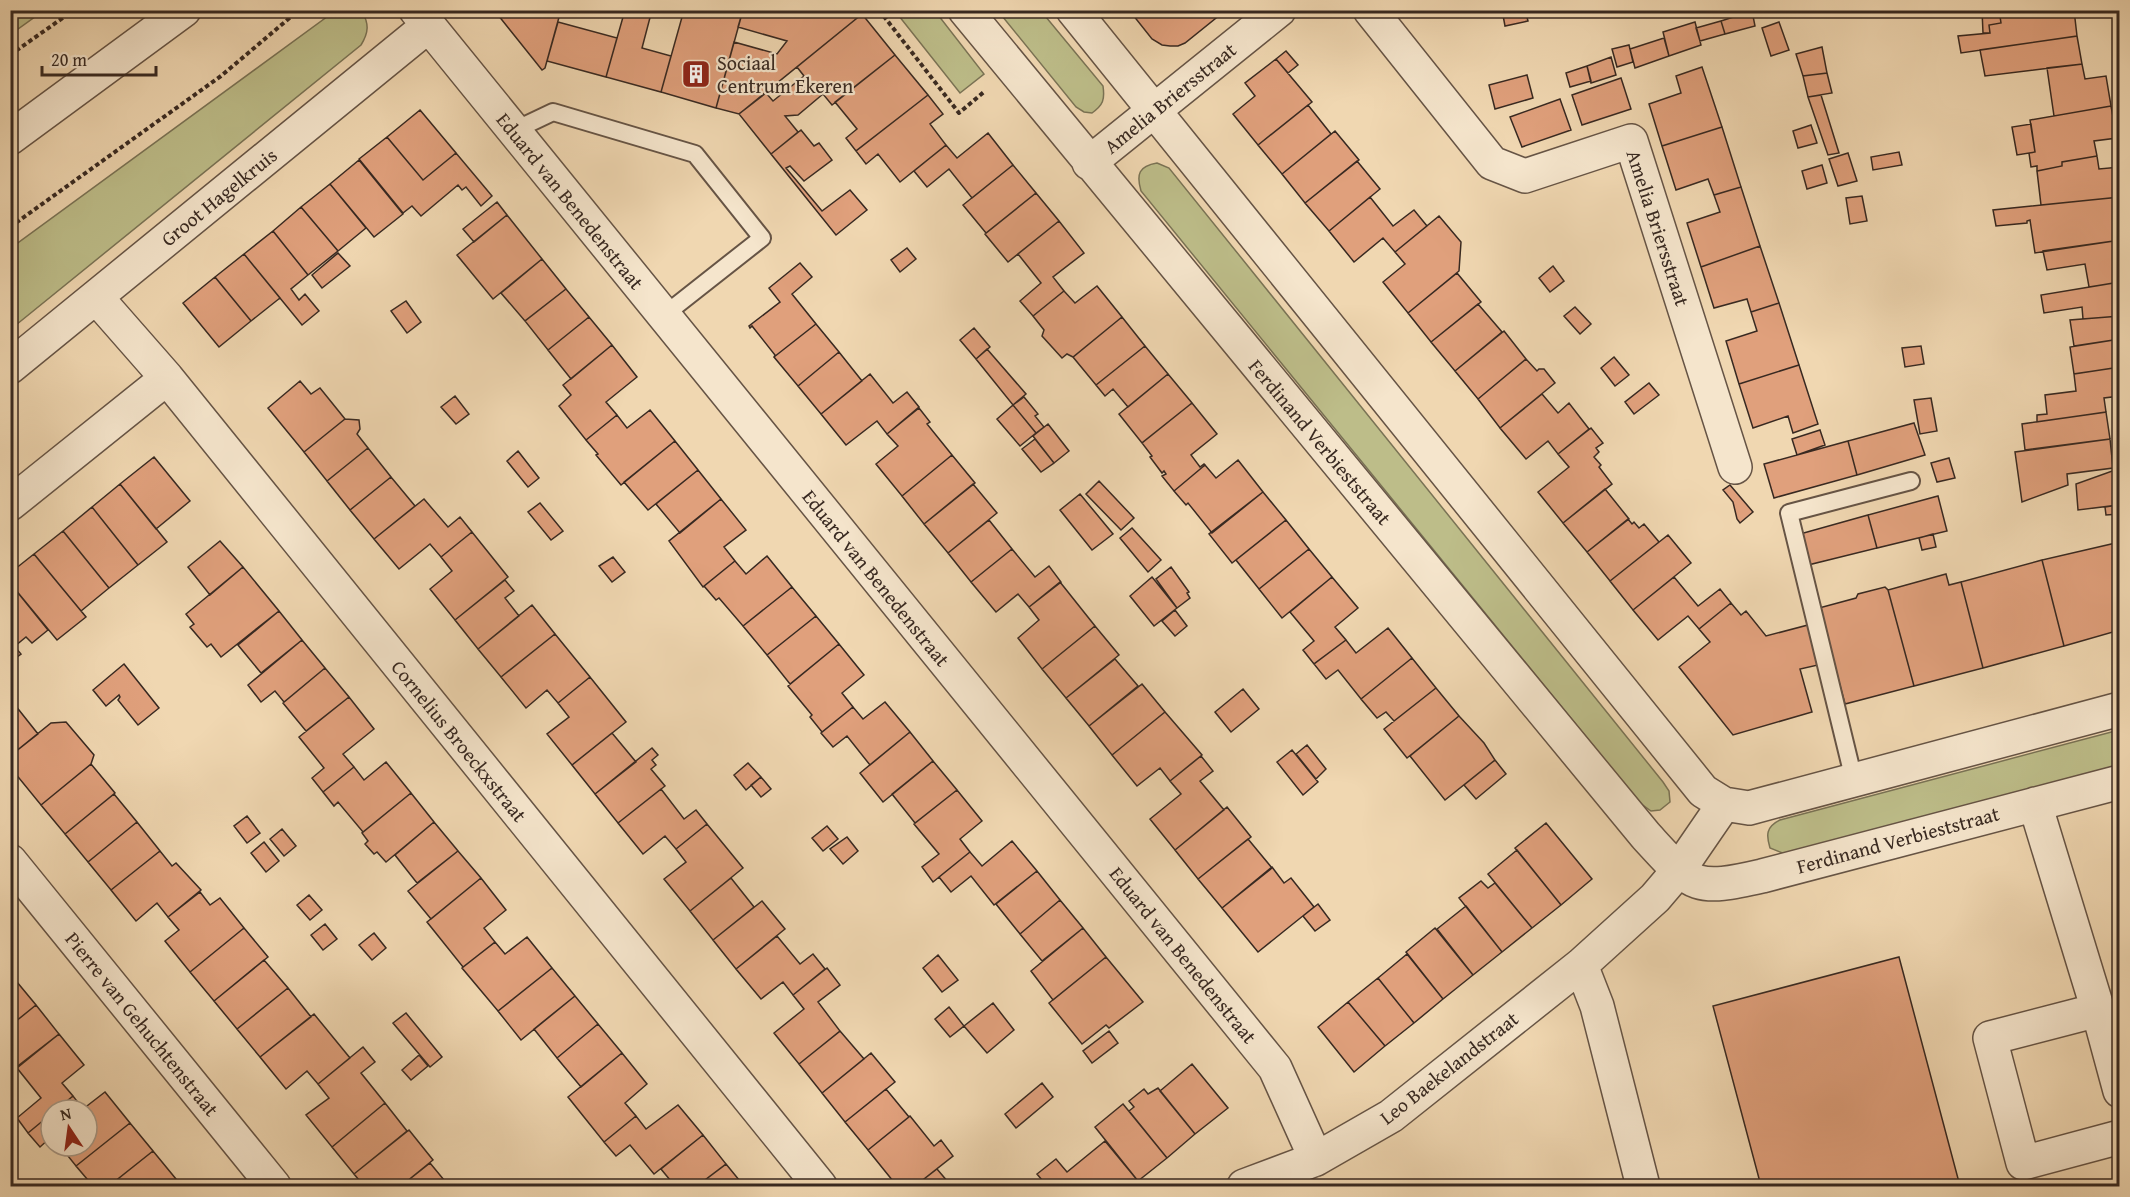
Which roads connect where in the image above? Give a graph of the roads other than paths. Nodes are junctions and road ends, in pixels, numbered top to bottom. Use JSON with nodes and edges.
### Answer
{"nodes":[{"id":1,"x":184,"y":10,"type":"edge"},
{"id":2,"x":965,"y":10,"type":"edge"},
{"id":3,"x":1073,"y":10,"type":"edge"},
{"id":4,"x":1279,"y":10,"type":"edge"},
{"id":5,"x":1370,"y":10,"type":"edge"},
{"id":6,"x":422,"y":18,"type":"edge"},
{"id":7,"x":1154,"y":111,"type":"junction"},
{"id":8,"x":513,"y":131,"type":"junction"},
{"id":9,"x":10,"y":138,"type":"edge"},
{"id":10,"x":1089,"y":163,"type":"junction"},
{"id":11,"x":96,"y":297,"type":"junction"},
{"id":12,"x":663,"y":316,"type":"junction"},
{"id":13,"x":10,"y":366,"type":"edge"},
{"id":14,"x":167,"y":378,"type":"junction"},
{"id":15,"x":1735,"y":467,"type":"dead end"},
{"id":16,"x":1911,"y":481,"type":"dead end"},
{"id":17,"x":10,"y":504,"type":"edge"},
{"id":18,"x":2120,"y":709,"type":"edge"},
{"id":19,"x":1854,"y":780,"type":"junction"},
{"id":20,"x":2120,"y":782,"type":"edge"},
{"id":21,"x":1724,"y":804,"type":"junction"},
{"id":22,"x":2035,"y":804,"type":"junction"},
{"id":23,"x":10,"y":861,"type":"edge"},
{"id":24,"x":1678,"y":871,"type":"junction"},
{"id":25,"x":1581,"y":965,"type":"junction"},
{"id":26,"x":2098,"y":1010,"type":"junction"},
{"id":27,"x":2120,"y":1091,"type":"edge"},
{"id":28,"x":2120,"y":1137,"type":"edge"},
{"id":29,"x":1316,"y":1159,"type":"junction"},
{"id":30,"x":274,"y":1186,"type":"edge"},
{"id":31,"x":820,"y":1186,"type":"edge"},
{"id":32,"x":1244,"y":1186,"type":"edge"},
{"id":33,"x":1643,"y":1186,"type":"edge"}],
"edges":[{"from":1,"to":9,"type":"street"},
{"from":2,"to":10,"type":"street","name":"Ferdinand Verbieststraat"},
{"from":3,"to":7,"type":"street"},
{"from":4,"to":7,"type":"street","name":"Amelia Briersstraat"},
{"from":5,"to":15,"type":"street","name":"Amelia Briersstraat"},
{"from":6,"to":8,"type":"street","name":"Eduard van Benedenstraat"},
{"from":6,"to":11,"type":"street","name":"Groot Hagelkruis"},
{"from":7,"to":10,"type":"street","name":"Amelia Briersstraat"},
{"from":7,"to":21,"type":"street"},
{"from":8,"to":12,"type":"street","name":"Eduard van Benedenstraat"},
{"from":8,"to":12,"type":"lane"},
{"from":10,"to":24,"type":"street","name":"Ferdinand Verbieststraat"},
{"from":11,"to":13,"type":"street","name":"Groot Hagelkruis"},
{"from":11,"to":14,"type":"street","name":"Cornelius Broeckxstraat"},
{"from":12,"to":29,"type":"street","name":"Eduard van Benedenstraat"},
{"from":14,"to":17,"type":"street"},
{"from":14,"to":31,"type":"street","name":"Cornelius Broeckxstraat"},
{"from":16,"to":19,"type":"lane"},
{"from":18,"to":19,"type":"street"},
{"from":19,"to":21,"type":"street"},
{"from":20,"to":22,"type":"street","name":"Ferdinand Verbieststraat"},
{"from":21,"to":24,"type":"street"},
{"from":22,"to":24,"type":"street","name":"Ferdinand Verbieststraat"},
{"from":22,"to":26,"type":"street"},
{"from":23,"to":30,"type":"street","name":"Pierre van Gehuchtenstraat"},
{"from":24,"to":25,"type":"street","name":"Leo Baekelandstraat"},
{"from":25,"to":29,"type":"street","name":"Leo Baekelandstraat"},
{"from":25,"to":33,"type":"street"},
{"from":26,"to":27,"type":"street"},
{"from":26,"to":28,"type":"street"},
{"from":29,"to":32,"type":"street","name":"Leo Baekelandstraat"}]}
